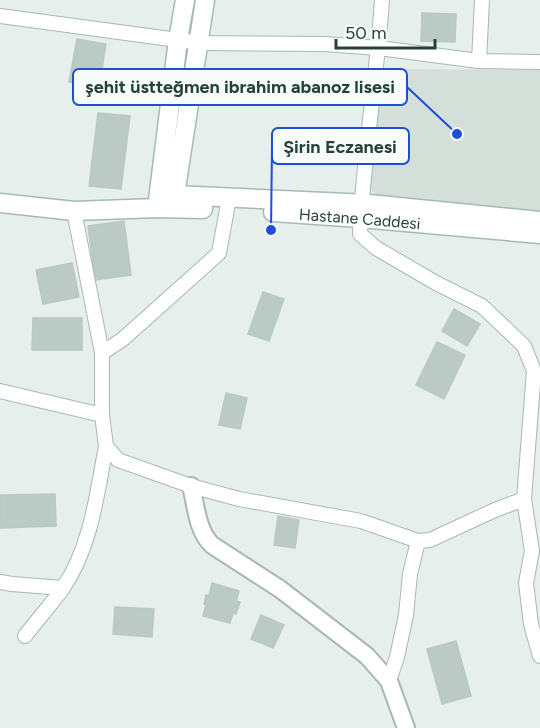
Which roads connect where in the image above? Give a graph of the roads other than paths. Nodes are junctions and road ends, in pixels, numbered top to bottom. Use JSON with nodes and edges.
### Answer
{"nodes":[{"id":1,"x":185,"y":0,"type":"edge"},
{"id":2,"x":205,"y":0,"type":"edge"},
{"id":3,"x":382,"y":0,"type":"edge"},
{"id":4,"x":482,"y":0,"type":"edge"},
{"id":5,"x":0,"y":16,"type":"edge"},
{"id":6,"x":178,"y":39,"type":"junction"},
{"id":7,"x":200,"y":43,"type":"junction"},
{"id":8,"x":379,"y":48,"type":"junction"},
{"id":9,"x":479,"y":61,"type":"junction"},
{"id":10,"x":540,"y":62,"type":"edge"},
{"id":11,"x":175,"y":195,"type":"junction"},
{"id":12,"x":0,"y":203,"type":"edge"},
{"id":13,"x":229,"y":204,"type":"junction"},
{"id":14,"x":157,"y":208,"type":"junction"},
{"id":15,"x":74,"y":211,"type":"junction"},
{"id":16,"x":361,"y":211,"type":"junction"},
{"id":17,"x":540,"y":221,"type":"edge"},
{"id":18,"x":540,"y":234,"type":"edge"},
{"id":19,"x":102,"y":353,"type":"junction"},
{"id":20,"x":537,"y":371,"type":"edge"},
{"id":21,"x":0,"y":391,"type":"edge"},
{"id":22,"x":102,"y":415,"type":"junction"},
{"id":23,"x":106,"y":446,"type":"junction"},
{"id":24,"x":191,"y":486,"type":"junction"},
{"id":25,"x":524,"y":499,"type":"junction"},
{"id":26,"x":418,"y":541,"type":"junction"},
{"id":27,"x":536,"y":551,"type":"edge"},
{"id":28,"x":0,"y":582,"type":"edge"},
{"id":29,"x":63,"y":588,"type":"junction"},
{"id":30,"x":25,"y":636,"type":"dead end"},
{"id":31,"x":540,"y":656,"type":"edge"},
{"id":32,"x":389,"y":681,"type":"junction"},
{"id":33,"x":406,"y":728,"type":"edge"}],
"edges":[{"from":1,"to":6,"type":"main road"},
{"from":2,"to":7,"type":"main road"},
{"from":3,"to":8,"type":"street"},
{"from":4,"to":9,"type":"street"},
{"from":5,"to":6,"type":"street"},
{"from":6,"to":7,"type":"street"},
{"from":6,"to":14,"type":"main road"},
{"from":7,"to":8,"type":"street"},
{"from":7,"to":11,"type":"main road"},
{"from":8,"to":9,"type":"street"},
{"from":8,"to":16,"type":"street"},
{"from":9,"to":10,"type":"street"},
{"from":11,"to":13,"type":"main road"},
{"from":11,"to":14,"type":"main road"},
{"from":12,"to":15,"type":"main road","name":"Hastane Caddesi"},
{"from":13,"to":14,"type":"main road","name":"Hastane Caddesi"},
{"from":13,"to":16,"type":"main road","name":"Hastane Caddesi"},
{"from":13,"to":19,"type":"street"},
{"from":14,"to":15,"type":"main road","name":"Hastane Caddesi"},
{"from":15,"to":19,"type":"street"},
{"from":16,"to":17,"type":"main road"},
{"from":16,"to":18,"type":"main road","name":"Hastane Caddesi"},
{"from":16,"to":20,"type":"street"},
{"from":19,"to":22,"type":"street"},
{"from":20,"to":25,"type":"street"},
{"from":21,"to":22,"type":"street"},
{"from":22,"to":23,"type":"street"},
{"from":23,"to":24,"type":"street"},
{"from":23,"to":29,"type":"street"},
{"from":24,"to":26,"type":"street"},
{"from":24,"to":32,"type":"street"},
{"from":25,"to":26,"type":"street"},
{"from":25,"to":27,"type":"street"},
{"from":26,"to":32,"type":"street"},
{"from":27,"to":31,"type":"street"},
{"from":28,"to":29,"type":"street"},
{"from":29,"to":30,"type":"street"},
{"from":32,"to":33,"type":"street"}]}
